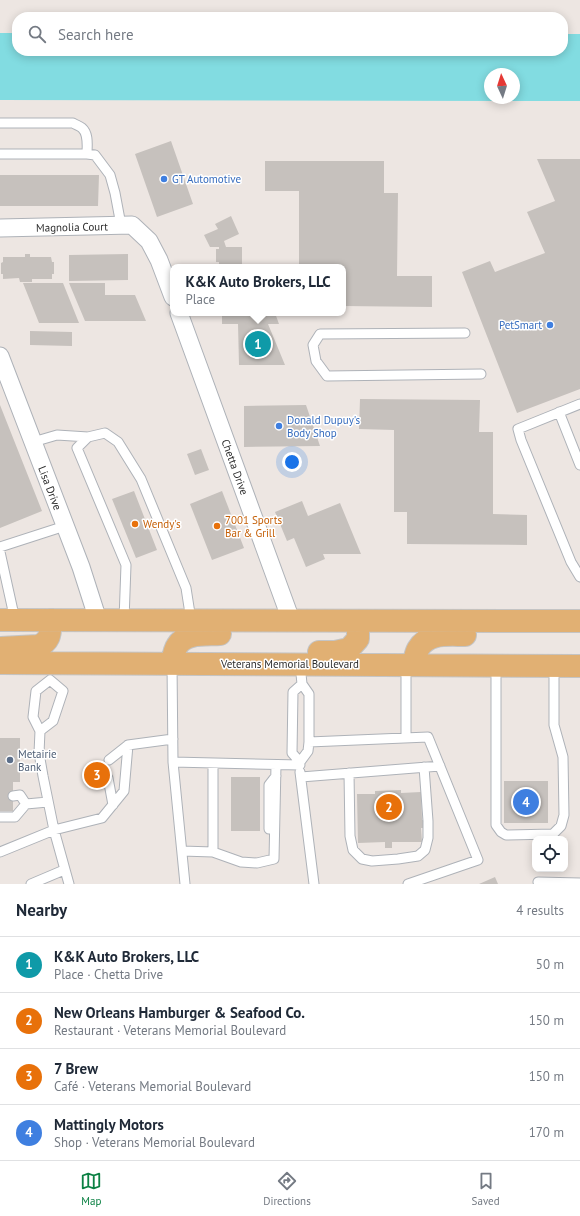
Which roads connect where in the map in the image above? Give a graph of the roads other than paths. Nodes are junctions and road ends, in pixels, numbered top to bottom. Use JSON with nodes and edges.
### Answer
{"nodes":[{"id":1,"x":0,"y":123,"type":"edge"},
{"id":2,"x":0,"y":154,"type":"edge"},
{"id":3,"x":87,"y":154,"type":"junction"},
{"id":4,"x":121,"y":225,"type":"junction"},
{"id":5,"x":0,"y":228,"type":"edge"},
{"id":6,"x":170,"y":288,"type":"edge"},
{"id":7,"x":180,"y":316,"type":"edge"},
{"id":8,"x":465,"y":332,"type":"dead end"},
{"id":9,"x":0,"y":356,"type":"edge"},
{"id":10,"x":482,"y":374,"type":"dead end"},
{"id":11,"x":580,"y":404,"type":"edge"},
{"id":12,"x":559,"y":412,"type":"junction"},
{"id":13,"x":88,"y":437,"type":"junction"},
{"id":14,"x":33,"y":442,"type":"junction"},
{"id":15,"x":580,"y":465,"type":"edge"},
{"id":16,"x":65,"y":526,"type":"junction"},
{"id":17,"x":0,"y":547,"type":"edge"},
{"id":18,"x":0,"y":552,"type":"edge"},
{"id":19,"x":575,"y":562,"type":"edge"},
{"id":20,"x":580,"y":577,"type":"edge"},
{"id":21,"x":7,"y":620,"type":"edge"},
{"id":22,"x":51,"y":620,"type":"junction"},
{"id":23,"x":98,"y":620,"type":"junction"},
{"id":24,"x":124,"y":620,"type":"junction"},
{"id":25,"x":191,"y":620,"type":"junction"},
{"id":26,"x":291,"y":620,"type":"junction"},
{"id":27,"x":358,"y":621,"type":"junction"},
{"id":28,"x":577,"y":621,"type":"edge"},
{"id":29,"x":0,"y":648,"type":"edge"},
{"id":30,"x":0,"y":663,"type":"edge"},
{"id":31,"x":172,"y":664,"type":"junction"},
{"id":32,"x":226,"y":664,"type":"junction"},
{"id":33,"x":410,"y":665,"type":"junction"},
{"id":34,"x":496,"y":665,"type":"junction"},
{"id":35,"x":554,"y":666,"type":"junction"},
{"id":36,"x":580,"y":666,"type":"edge"},
{"id":37,"x":50,"y":672,"type":"junction"},
{"id":38,"x":301,"y":674,"type":"junction"},
{"id":39,"x":40,"y":731,"type":"junction"},
{"id":40,"x":406,"y":738,"type":"junction"},
{"id":41,"x":173,"y":739,"type":"junction"},
{"id":42,"x":309,"y":742,"type":"junction"},
{"id":43,"x":128,"y":745,"type":"junction"},
{"id":44,"x":109,"y":760,"type":"dead end"},
{"id":45,"x":173,"y":762,"type":"junction"},
{"id":46,"x":213,"y":763,"type":"junction"},
{"id":47,"x":300,"y":764,"type":"junction"},
{"id":48,"x":276,"y":765,"type":"junction"},
{"id":49,"x":440,"y":766,"type":"junction"},
{"id":50,"x":424,"y":767,"type":"junction"},
{"id":51,"x":349,"y":773,"type":"junction"},
{"id":52,"x":301,"y":777,"type":"junction"},
{"id":53,"x":108,"y":778,"type":"dead end"},
{"id":54,"x":13,"y":796,"type":"dead end"},
{"id":55,"x":48,"y":802,"type":"junction"},
{"id":56,"x":26,"y":804,"type":"junction"},
{"id":57,"x":113,"y":805,"type":"junction"},
{"id":58,"x":0,"y":817,"type":"edge"},
{"id":59,"x":54,"y":830,"type":"junction"},
{"id":60,"x":0,"y":852,"type":"edge"},
{"id":61,"x":182,"y":852,"type":"junction"},
{"id":62,"x":213,"y":852,"type":"junction"},
{"id":63,"x":64,"y":870,"type":"junction"},
{"id":64,"x":580,"y":883,"type":"edge"},
{"id":65,"x":31,"y":884,"type":"edge"},
{"id":66,"x":69,"y":884,"type":"edge"},
{"id":67,"x":185,"y":884,"type":"edge"},
{"id":68,"x":314,"y":884,"type":"edge"},
{"id":69,"x":408,"y":884,"type":"edge"},
{"id":70,"x":539,"y":884,"type":"edge"}],
"edges":[{"from":1,"to":3,"type":"lane"},
{"from":2,"to":3,"type":"lane"},
{"from":3,"to":4,"type":"lane"},
{"from":4,"to":5,"type":"street","name":"Magnolia Court"},
{"from":4,"to":6,"type":"street","name":"Magnolia Court"},
{"from":7,"to":26,"type":"street","name":"Chetta Drive"},
{"from":8,"to":10,"type":"lane"},
{"from":9,"to":14,"type":"street","name":"Lisa Drive"},
{"from":11,"to":12,"type":"lane"},
{"from":12,"to":15,"type":"lane"},
{"from":12,"to":19,"type":"lane"},
{"from":13,"to":14,"type":"lane"},
{"from":13,"to":24,"type":"lane"},
{"from":13,"to":25,"type":"lane"},
{"from":14,"to":16,"type":"street","name":"Lisa Drive"},
{"from":16,"to":17,"type":"lane"},
{"from":16,"to":23,"type":"street","name":"Lisa Drive"},
{"from":18,"to":21,"type":"lane"},
{"from":19,"to":20,"type":"lane"},
{"from":21,"to":22,"type":"main road"},
{"from":22,"to":23,"type":"main road"},
{"from":22,"to":29,"type":"main road"},
{"from":23,"to":24,"type":"main road"},
{"from":24,"to":25,"type":"main road"},
{"from":25,"to":26,"type":"main road"},
{"from":26,"to":27,"type":"main road"},
{"from":26,"to":31,"type":"main road"},
{"from":27,"to":28,"type":"main road"},
{"from":27,"to":32,"type":"main road"},
{"from":28,"to":33,"type":"main road"},
{"from":30,"to":37,"type":"main road","name":"Veterans Memorial Boulevard"},
{"from":31,"to":32,"type":"main road","name":"Veterans Memorial Boulevard"},
{"from":31,"to":37,"type":"main road","name":"Veterans Memorial Boulevard"},
{"from":31,"to":41,"type":"lane"},
{"from":32,"to":38,"type":"main road","name":"Veterans Memorial Boulevard"},
{"from":33,"to":34,"type":"main road","name":"Veterans Memorial Boulevard"},
{"from":33,"to":38,"type":"main road","name":"Veterans Memorial Boulevard"},
{"from":33,"to":40,"type":"lane"},
{"from":34,"to":35,"type":"main road","name":"Veterans Memorial Boulevard"},
{"from":34,"to":35,"type":"lane"},
{"from":35,"to":36,"type":"main road","name":"Veterans Memorial Boulevard"},
{"from":37,"to":39,"type":"lane"},
{"from":37,"to":39,"type":"lane"},
{"from":38,"to":42,"type":"lane"},
{"from":38,"to":47,"type":"lane"},
{"from":39,"to":55,"type":"lane"},
{"from":40,"to":42,"type":"lane"},
{"from":40,"to":49,"type":"lane"},
{"from":41,"to":43,"type":"lane"},
{"from":41,"to":45,"type":"lane"},
{"from":42,"to":47,"type":"lane"},
{"from":43,"to":44,"type":"lane"},
{"from":43,"to":57,"type":"lane"},
{"from":45,"to":46,"type":"lane"},
{"from":45,"to":61,"type":"lane"},
{"from":46,"to":48,"type":"lane"},
{"from":46,"to":62,"type":"lane"},
{"from":47,"to":48,"type":"lane"},
{"from":47,"to":52,"type":"lane"},
{"from":48,"to":62,"type":"lane"},
{"from":49,"to":50,"type":"lane"},
{"from":49,"to":69,"type":"lane"},
{"from":50,"to":51,"type":"lane"},
{"from":50,"to":51,"type":"lane"},
{"from":51,"to":52,"type":"lane"},
{"from":52,"to":68,"type":"lane"},
{"from":53,"to":57,"type":"lane"},
{"from":54,"to":56,"type":"lane"},
{"from":55,"to":56,"type":"lane"},
{"from":55,"to":59,"type":"lane"},
{"from":56,"to":58,"type":"lane"},
{"from":57,"to":59,"type":"lane"},
{"from":59,"to":60,"type":"lane"},
{"from":59,"to":63,"type":"lane"},
{"from":61,"to":62,"type":"lane"},
{"from":61,"to":67,"type":"lane"},
{"from":63,"to":65,"type":"lane"},
{"from":63,"to":66,"type":"lane"},
{"from":64,"to":70,"type":"lane"}]}
